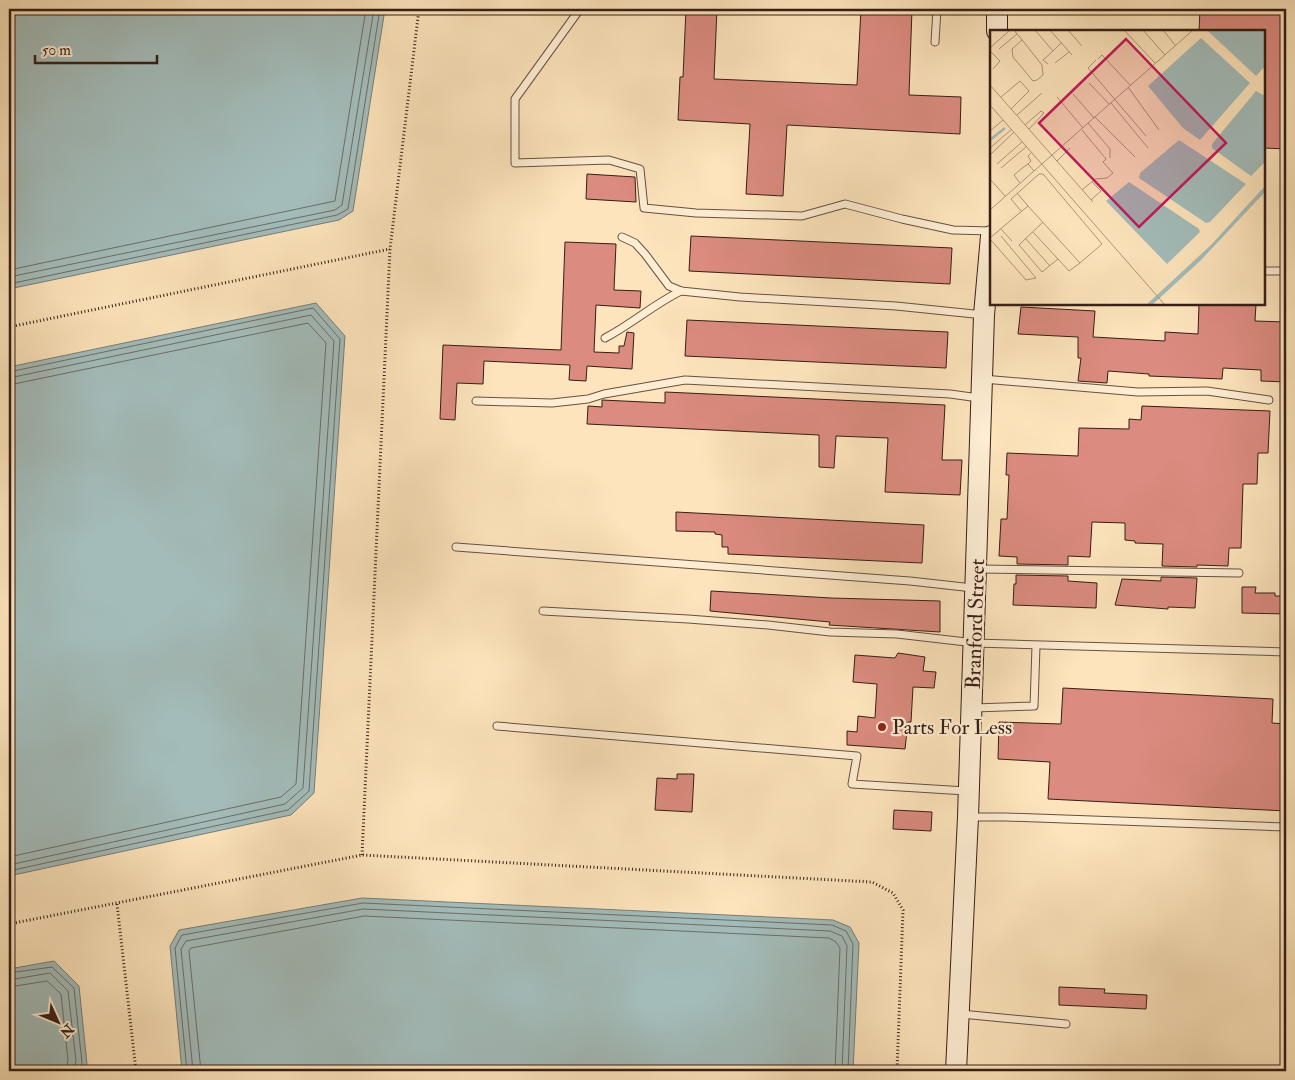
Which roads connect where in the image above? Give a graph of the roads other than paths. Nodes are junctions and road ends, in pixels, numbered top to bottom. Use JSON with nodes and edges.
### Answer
{"nodes":[{"id":1,"x":580,"y":9,"type":"edge"},
{"id":2,"x":937,"y":9,"type":"edge"},
{"id":3,"x":997,"y":9,"type":"edge"},
{"id":4,"x":997,"y":30,"type":"edge"},
{"id":5,"x":935,"y":42,"type":"dead end"},
{"id":6,"x":990,"y":231,"type":"edge"},
{"id":7,"x":622,"y":237,"type":"dead end"},
{"id":8,"x":990,"y":256,"type":"edge"},
{"id":9,"x":1265,"y":271,"type":"edge"},
{"id":10,"x":1286,"y":272,"type":"edge"},
{"id":11,"x":681,"y":291,"type":"junction"},
{"id":12,"x":984,"y":315,"type":"junction"},
{"id":13,"x":606,"y":338,"type":"dead end"},
{"id":14,"x":982,"y":389,"type":"junction"},
{"id":15,"x":1269,"y":400,"type":"dead end"},
{"id":16,"x":476,"y":401,"type":"dead end"},
{"id":17,"x":456,"y":547,"type":"dead end"},
{"id":18,"x":977,"y":568,"type":"junction"},
{"id":19,"x":1239,"y":573,"type":"dead end"},
{"id":20,"x":976,"y":588,"type":"junction"},
{"id":21,"x":543,"y":611,"type":"dead end"},
{"id":22,"x":975,"y":643,"type":"junction"},
{"id":23,"x":1036,"y":646,"type":"junction"},
{"id":24,"x":1286,"y":652,"type":"edge"},
{"id":25,"x":971,"y":708,"type":"junction"},
{"id":26,"x":497,"y":726,"type":"dead end"},
{"id":27,"x":969,"y":792,"type":"junction"},
{"id":28,"x":968,"y":817,"type":"junction"},
{"id":29,"x":1286,"y":826,"type":"edge"},
{"id":30,"x":958,"y":1013,"type":"junction"},
{"id":31,"x":1066,"y":1024,"type":"dead end"},
{"id":32,"x":956,"y":1071,"type":"edge"}],
"edges":[{"from":1,"to":6,"type":"lane"},
{"from":2,"to":5,"type":"lane"},
{"from":3,"to":4,"type":"main road"},
{"from":7,"to":11,"type":"lane"},
{"from":8,"to":12,"type":"main road","name":"Branford Street"},
{"from":9,"to":10,"type":"lane"},
{"from":11,"to":12,"type":"lane"},
{"from":11,"to":13,"type":"lane"},
{"from":12,"to":14,"type":"main road","name":"Branford Street"},
{"from":14,"to":15,"type":"lane"},
{"from":14,"to":16,"type":"lane"},
{"from":14,"to":18,"type":"main road","name":"Branford Street"},
{"from":17,"to":20,"type":"lane"},
{"from":18,"to":19,"type":"lane"},
{"from":18,"to":20,"type":"main road","name":"Branford Street"},
{"from":20,"to":22,"type":"main road","name":"Branford Street"},
{"from":21,"to":22,"type":"lane"},
{"from":22,"to":23,"type":"lane"},
{"from":22,"to":25,"type":"main road","name":"Branford Street"},
{"from":23,"to":24,"type":"lane"},
{"from":23,"to":25,"type":"lane"},
{"from":25,"to":27,"type":"main road","name":"Branford Street"},
{"from":26,"to":27,"type":"lane"},
{"from":27,"to":28,"type":"main road","name":"Branford Street"},
{"from":28,"to":29,"type":"lane"},
{"from":28,"to":30,"type":"main road","name":"Branford Street"},
{"from":30,"to":31,"type":"lane"},
{"from":30,"to":32,"type":"main road","name":"Branford Street"}]}
